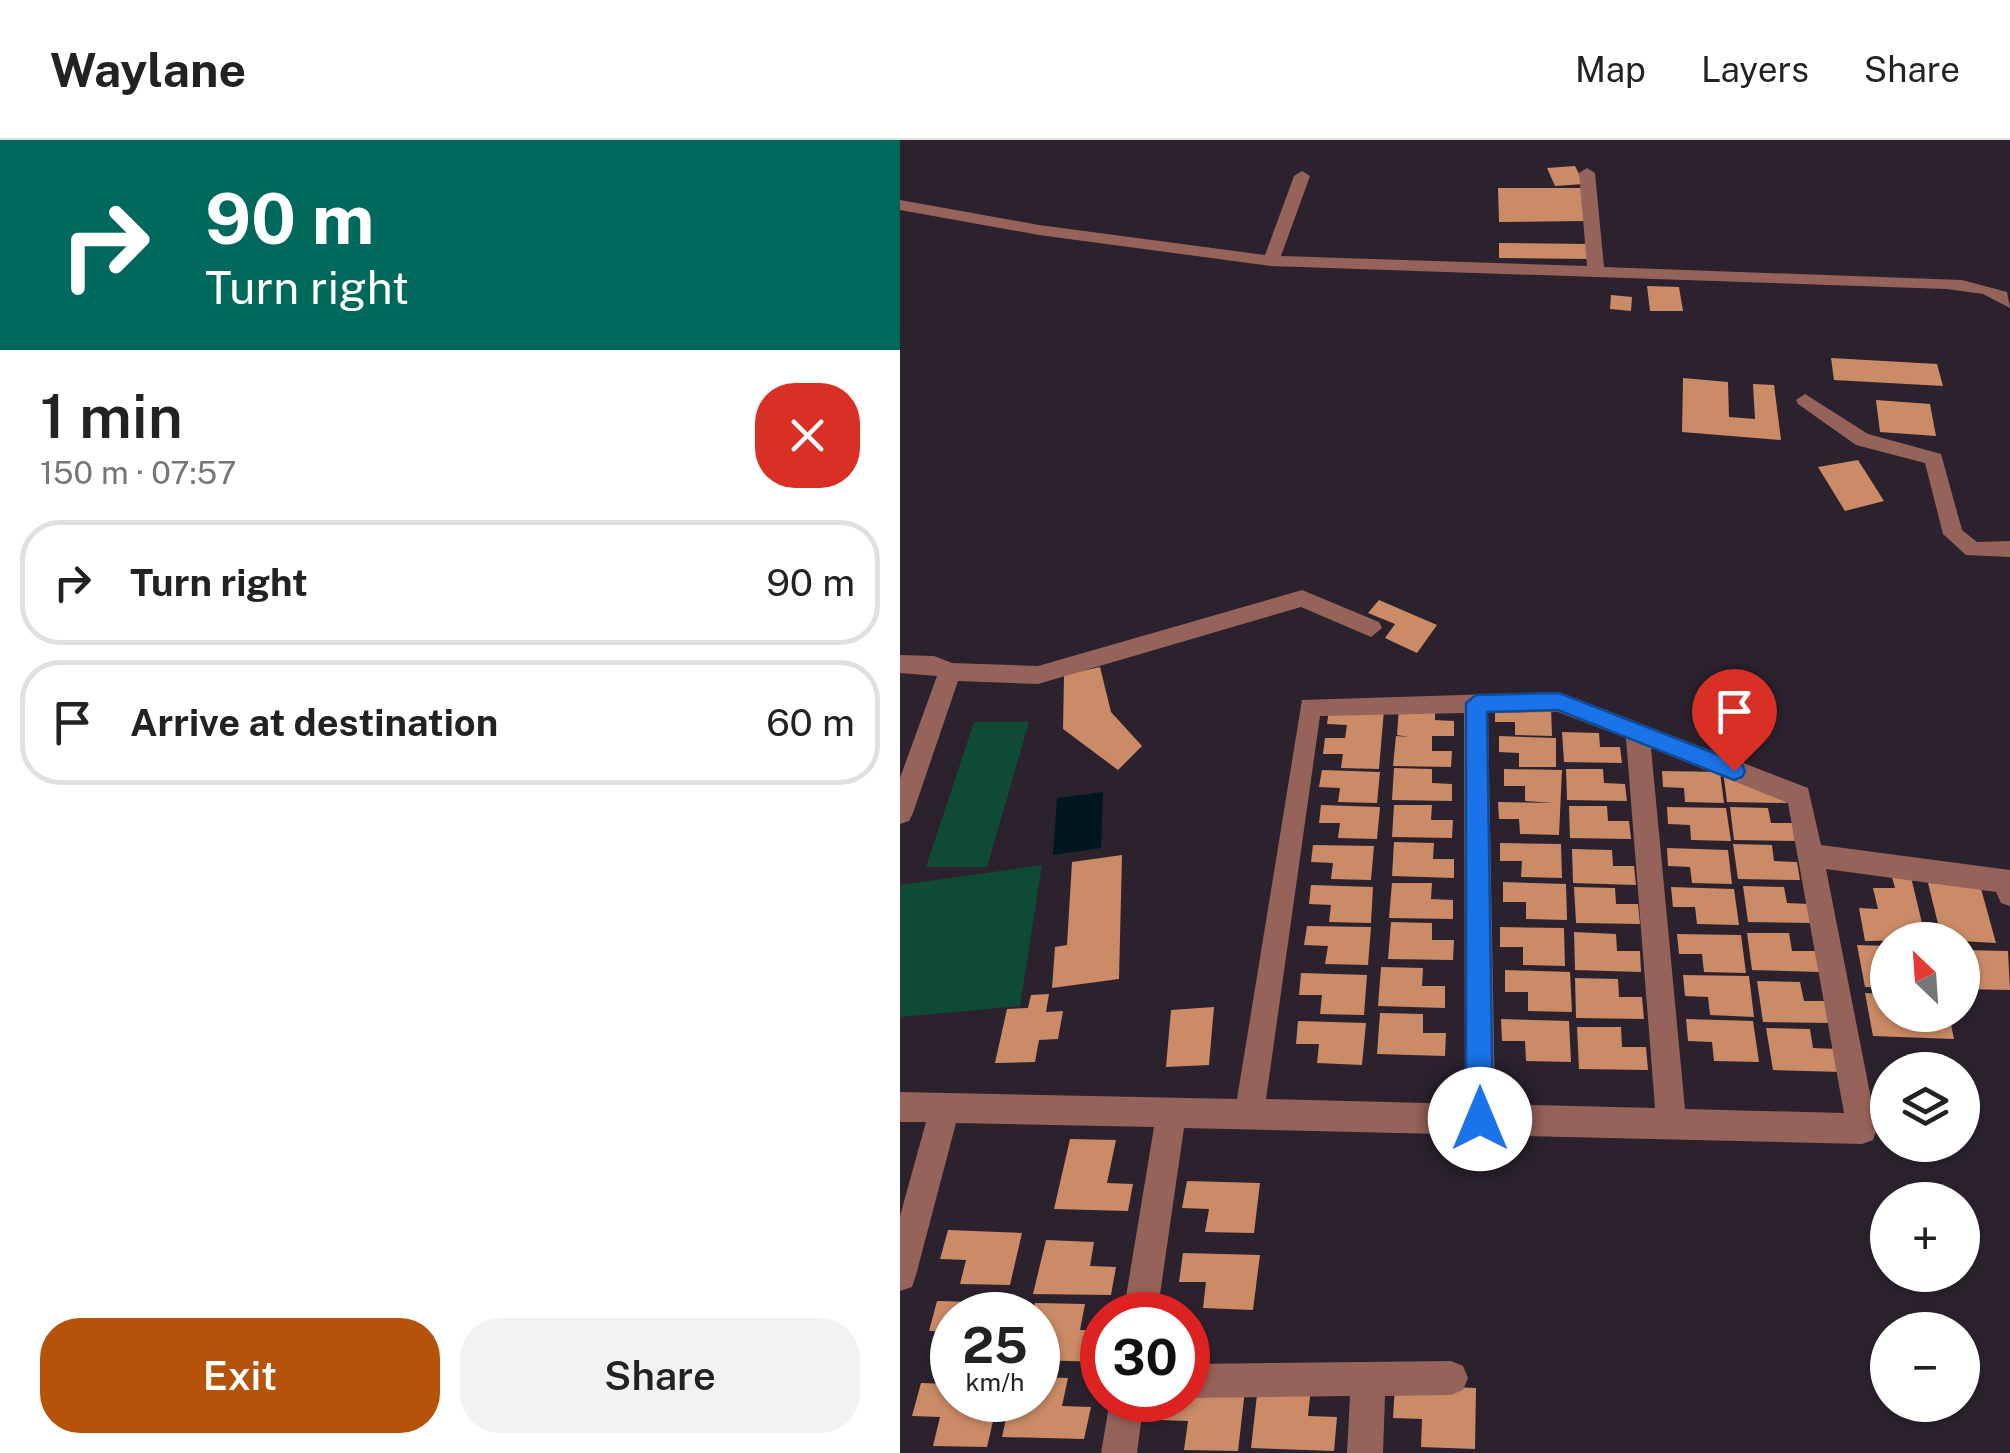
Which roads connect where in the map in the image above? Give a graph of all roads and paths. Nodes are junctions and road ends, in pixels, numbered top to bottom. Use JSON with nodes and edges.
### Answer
{"nodes":[{"id":1,"x":1587,"y":173,"type":"dead end"},
{"id":2,"x":1302,"y":176,"type":"dead end"},
{"id":3,"x":900,"y":205,"type":"edge"},
{"id":4,"x":1271,"y":261,"type":"junction"},
{"id":5,"x":1596,"y":274,"type":"junction"},
{"id":6,"x":2010,"y":302,"type":"edge"},
{"id":7,"x":1805,"y":400,"type":"dead end"},
{"id":8,"x":2010,"y":550,"type":"edge"},
{"id":9,"x":1371,"y":628,"type":"dead end"},
{"id":10,"x":900,"y":664,"type":"edge"},
{"id":11,"x":950,"y":672,"type":"junction"},
{"id":12,"x":1476,"y":703,"type":"junction"},
{"id":13,"x":1636,"y":732,"type":"junction"},
{"id":14,"x":900,"y":813,"type":"edge"},
{"id":15,"x":1810,"y":854,"type":"junction"},
{"id":16,"x":2010,"y":894,"type":"edge"},
{"id":17,"x":900,"y":1107,"type":"edge"},
{"id":18,"x":945,"y":1108,"type":"junction"},
{"id":19,"x":1171,"y":1113,"type":"junction"},
{"id":20,"x":1249,"y":1116,"type":"junction"},
{"id":21,"x":1480,"y":1119,"type":"junction"},
{"id":22,"x":1671,"y":1124,"type":"junction"},
{"id":23,"x":900,"y":1275,"type":"edge"},
{"id":24,"x":1144,"y":1292,"type":"edge"},
{"id":25,"x":1368,"y":1378,"type":"junction"},
{"id":26,"x":1451,"y":1378,"type":"dead end"},
{"id":27,"x":1210,"y":1381,"type":"edge"},
{"id":28,"x":1124,"y":1422,"type":"edge"},
{"id":29,"x":1119,"y":1453,"type":"edge"},
{"id":30,"x":1365,"y":1453,"type":"edge"}],
"edges":[{"from":1,"to":5,"type":"street"},
{"from":2,"to":4,"type":"street"},
{"from":3,"to":4,"type":"street"},
{"from":4,"to":5,"type":"street"},
{"from":5,"to":6,"type":"street"},
{"from":7,"to":8,"type":"street"},
{"from":9,"to":11,"type":"street"},
{"from":10,"to":11,"type":"street"},
{"from":11,"to":14,"type":"street"},
{"from":12,"to":13,"type":"street"},
{"from":12,"to":20,"type":"street"},
{"from":12,"to":21,"type":"street"},
{"from":13,"to":15,"type":"street"},
{"from":13,"to":22,"type":"street"},
{"from":15,"to":16,"type":"street"},
{"from":15,"to":22,"type":"street"},
{"from":17,"to":18,"type":"street"},
{"from":18,"to":19,"type":"street"},
{"from":18,"to":23,"type":"street"},
{"from":19,"to":20,"type":"street"},
{"from":19,"to":24,"type":"street"},
{"from":20,"to":21,"type":"street"},
{"from":21,"to":22,"type":"street"},
{"from":25,"to":26,"type":"street"},
{"from":25,"to":27,"type":"street"},
{"from":25,"to":30,"type":"street"},
{"from":28,"to":29,"type":"street"}]}
